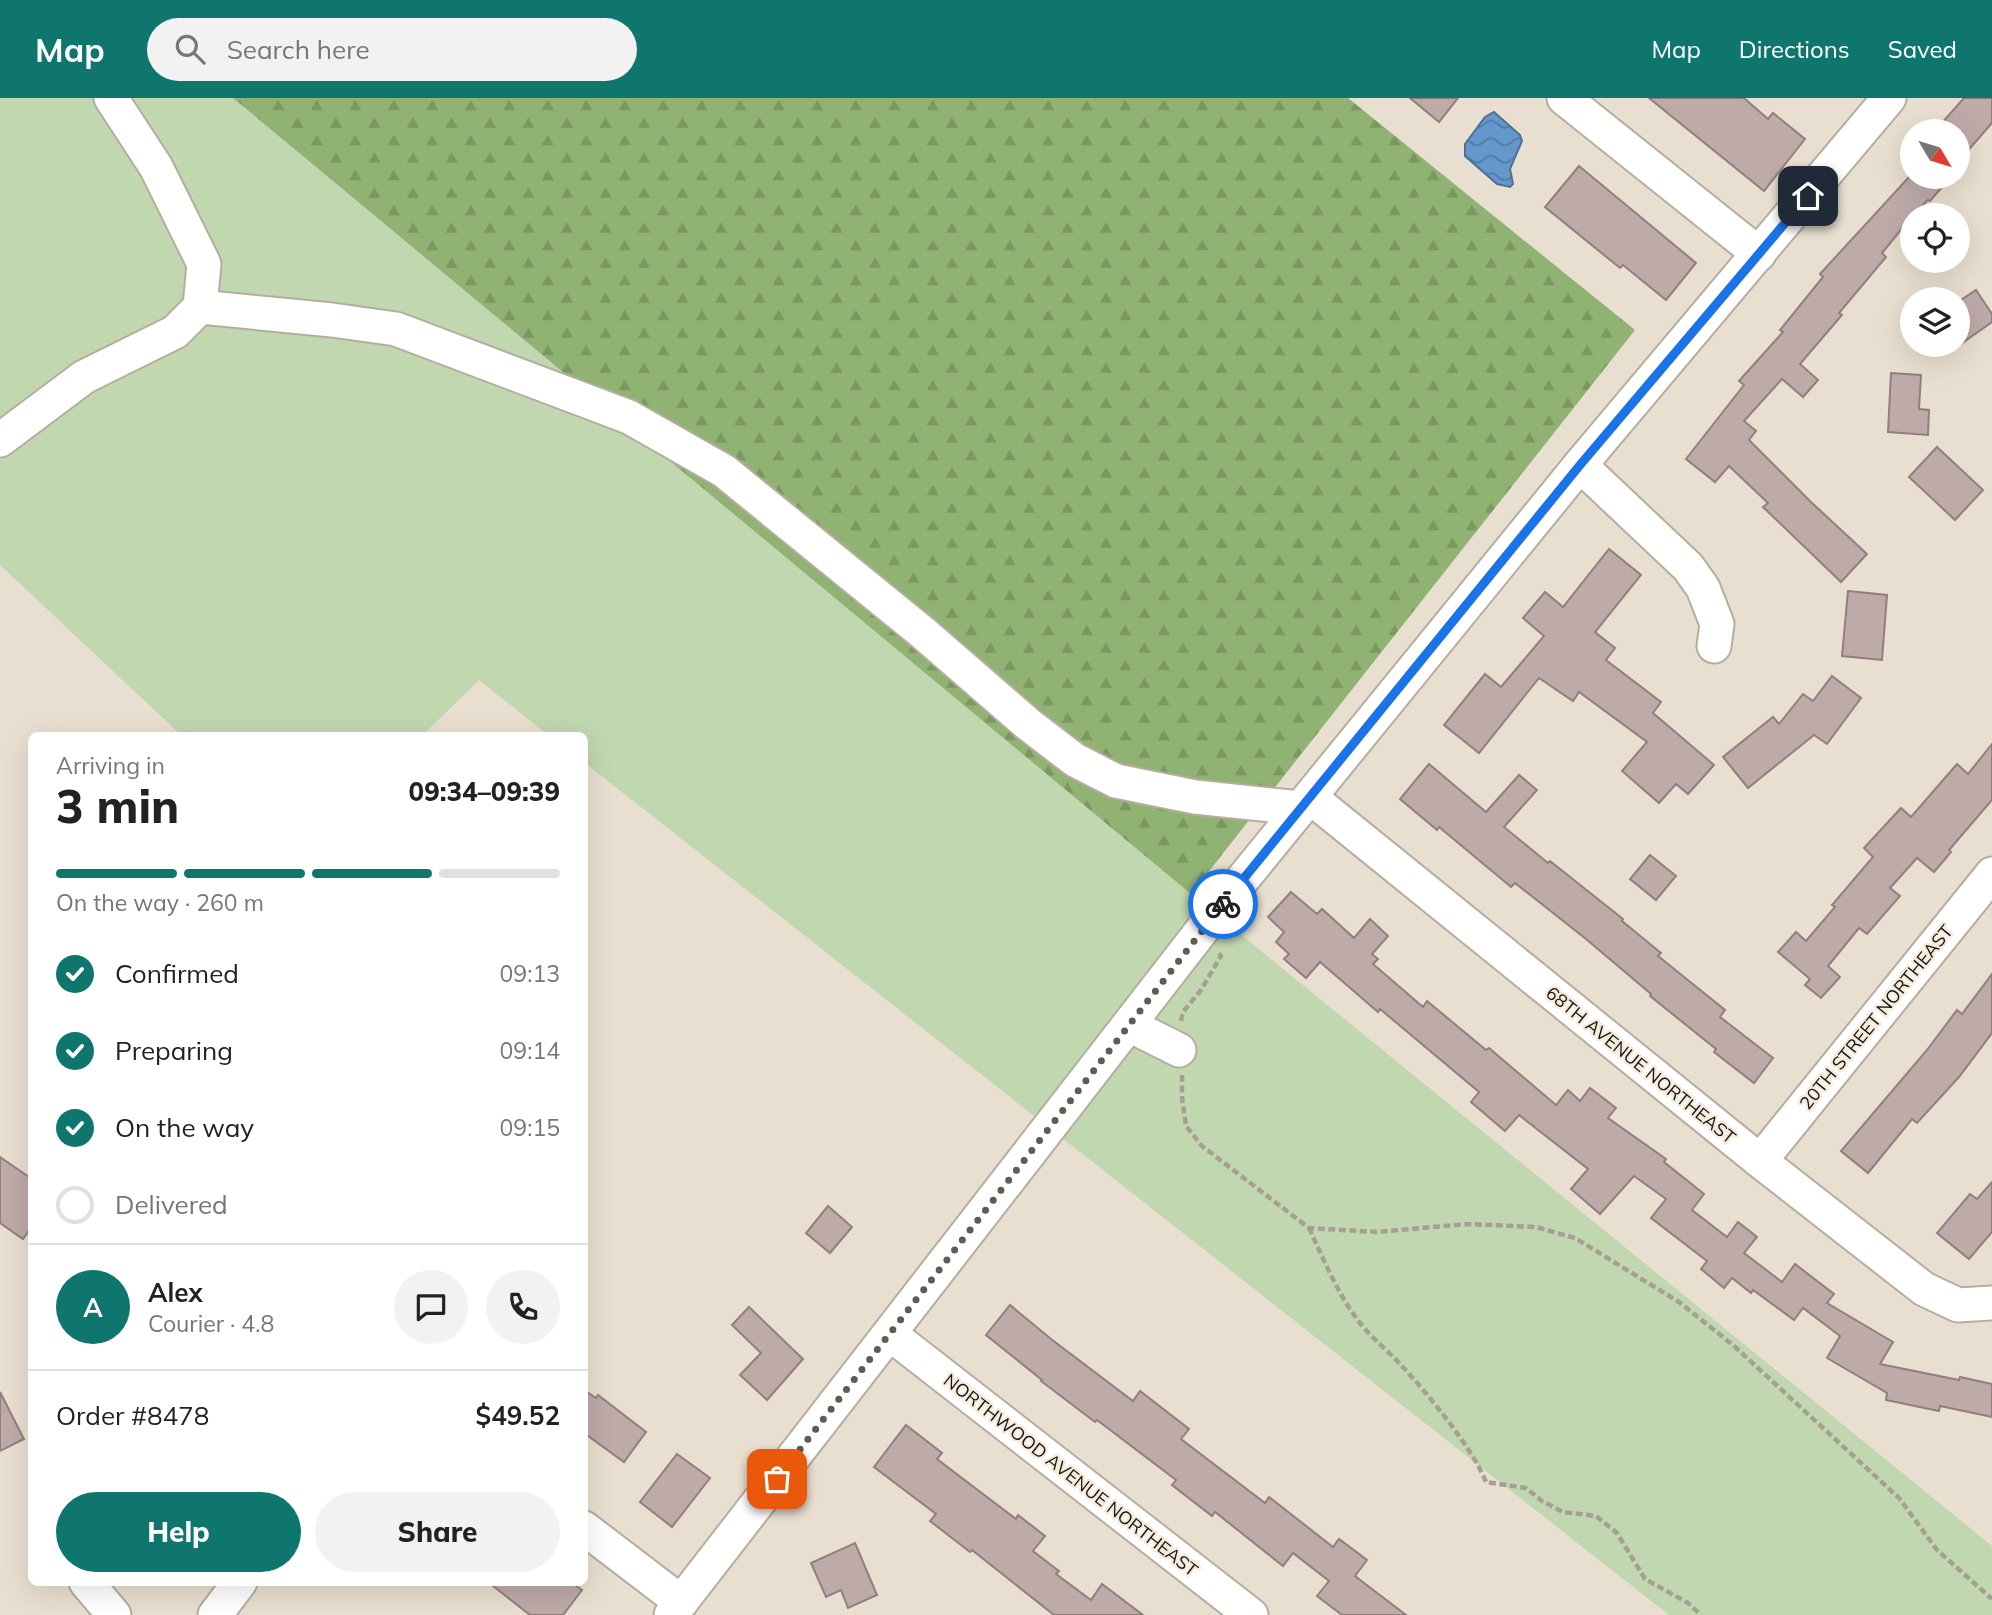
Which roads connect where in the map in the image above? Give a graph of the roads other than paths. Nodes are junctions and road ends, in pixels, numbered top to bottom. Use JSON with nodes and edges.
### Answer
{"nodes":[{"id":1,"x":111,"y":98,"type":"edge"},
{"id":2,"x":1564,"y":98,"type":"edge"},
{"id":3,"x":1889,"y":98,"type":"edge"},
{"id":4,"x":1759,"y":254,"type":"junction"},
{"id":5,"x":200,"y":307,"type":"junction"},
{"id":6,"x":0,"y":439,"type":"edge"},
{"id":7,"x":1580,"y":465,"type":"junction"},
{"id":8,"x":1714,"y":646,"type":"dead end"},
{"id":9,"x":1305,"y":803,"type":"junction"},
{"id":10,"x":1992,"y":874,"type":"edge"},
{"id":11,"x":1129,"y":1025,"type":"junction"},
{"id":12,"x":1179,"y":1051,"type":"road end"},
{"id":13,"x":1759,"y":1161,"type":"junction"},
{"id":14,"x":1988,"y":1303,"type":"edge"},
{"id":15,"x":890,"y":1334,"type":"junction"},
{"id":16,"x":588,"y":1532,"type":"edge"},
{"id":17,"x":89,"y":1586,"type":"edge"},
{"id":18,"x":237,"y":1586,"type":"edge"},
{"id":19,"x":676,"y":1609,"type":"edge"},
{"id":20,"x":114,"y":1615,"type":"edge"},
{"id":21,"x":215,"y":1615,"type":"edge"},
{"id":22,"x":1251,"y":1615,"type":"edge"}],
"edges":[{"from":1,"to":5,"type":"street"},
{"from":2,"to":4,"type":"street"},
{"from":3,"to":4,"type":"street"},
{"from":4,"to":7,"type":"street"},
{"from":5,"to":6,"type":"street"},
{"from":5,"to":9,"type":"street"},
{"from":7,"to":8,"type":"street"},
{"from":7,"to":9,"type":"street"},
{"from":9,"to":11,"type":"street"},
{"from":9,"to":13,"type":"street","name":"68TH AVENUE NORTHEAST"},
{"from":10,"to":13,"type":"street","name":"20TH STREET NORTHEAST"},
{"from":11,"to":12,"type":"street"},
{"from":11,"to":15,"type":"street"},
{"from":13,"to":14,"type":"street","name":"68TH AVENUE NORTHEAST"},
{"from":15,"to":19,"type":"street"},
{"from":15,"to":22,"type":"street","name":"NORTHWOOD AVENUE NORTHEAST"},
{"from":16,"to":19,"type":"street"},
{"from":17,"to":20,"type":"street"},
{"from":18,"to":21,"type":"street"}]}
